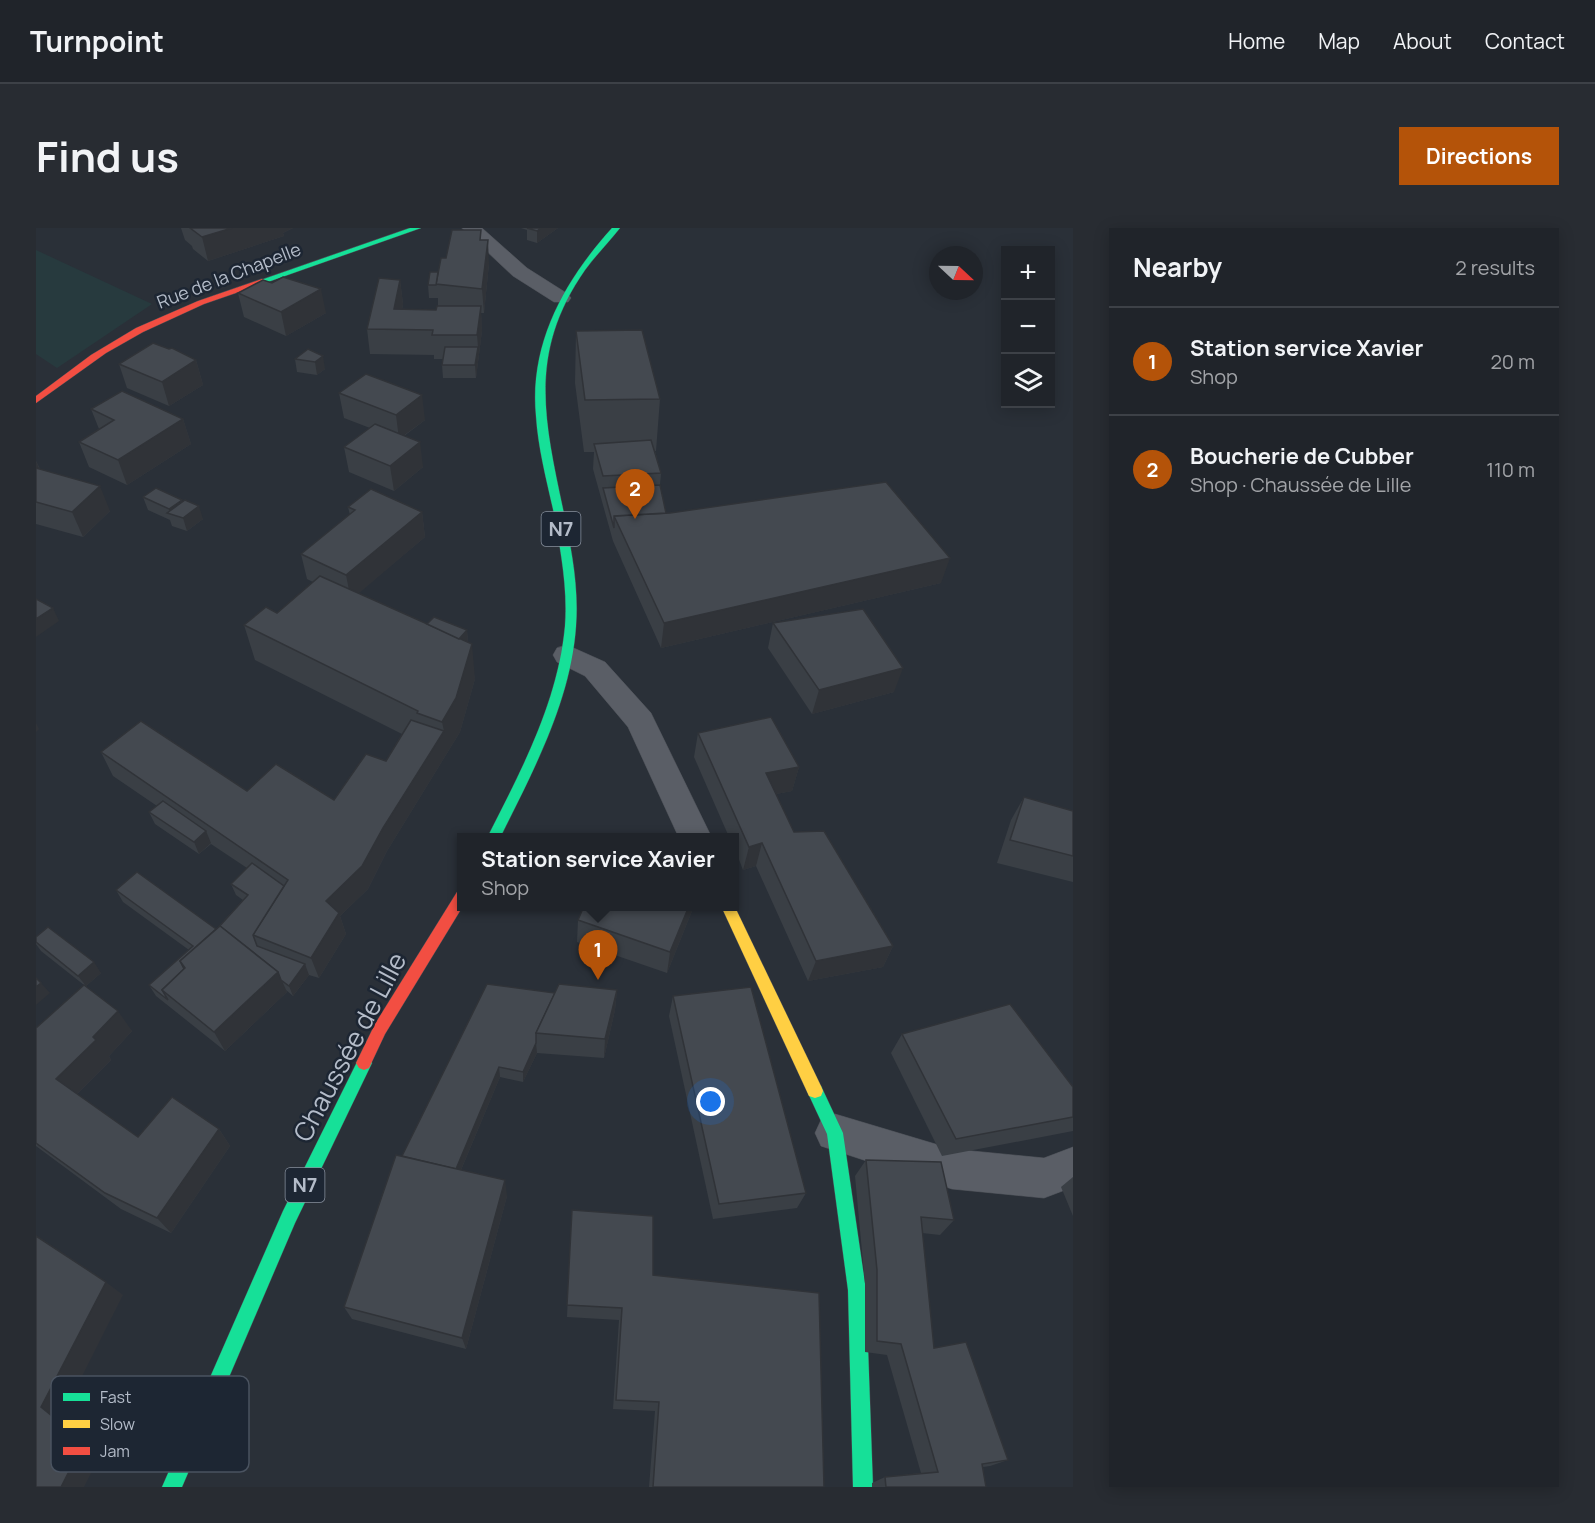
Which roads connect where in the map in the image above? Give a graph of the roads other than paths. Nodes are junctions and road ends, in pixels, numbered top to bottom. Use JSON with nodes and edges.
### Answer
{"nodes":[{"id":1,"x":417,"y":228,"type":"edge"},
{"id":2,"x":471,"y":228,"type":"edge"},
{"id":3,"x":616,"y":228,"type":"edge"},
{"id":4,"x":561,"y":298,"type":"junction"},
{"id":5,"x":36,"y":400,"type":"edge"},
{"id":6,"x":567,"y":654,"type":"junction"},
{"id":7,"x":495,"y":833,"type":"edge"},
{"id":8,"x":694,"y":833,"type":"edge"},
{"id":9,"x":457,"y":904,"type":"edge"},
{"id":10,"x":730,"y":911,"type":"edge"},
{"id":11,"x":836,"y":1133,"type":"junction"},
{"id":12,"x":1073,"y":1167,"type":"edge"},
{"id":13,"x":221,"y":1376,"type":"edge"},
{"id":14,"x":179,"y":1472,"type":"edge"},
{"id":15,"x":172,"y":1487,"type":"edge"},
{"id":16,"x":863,"y":1487,"type":"edge"}],
"edges":[{"from":1,"to":5,"type":"main road","name":"Rue de la Chapelle"},
{"from":2,"to":4,"type":"street"},
{"from":3,"to":4,"type":"main road","number":"N7"},
{"from":4,"to":6,"type":"main road","number":"N7"},
{"from":6,"to":7,"type":"main road","number":"N7"},
{"from":6,"to":8,"type":"street"},
{"from":9,"to":13,"type":"main road","name":"Chaussée de Lille","number":"N7"},
{"from":10,"to":11,"type":"main road"},
{"from":11,"to":12,"type":"street"},
{"from":11,"to":16,"type":"main road"},
{"from":14,"to":15,"type":"main road","name":"Chaussée de Lille","number":"N7"}]}
